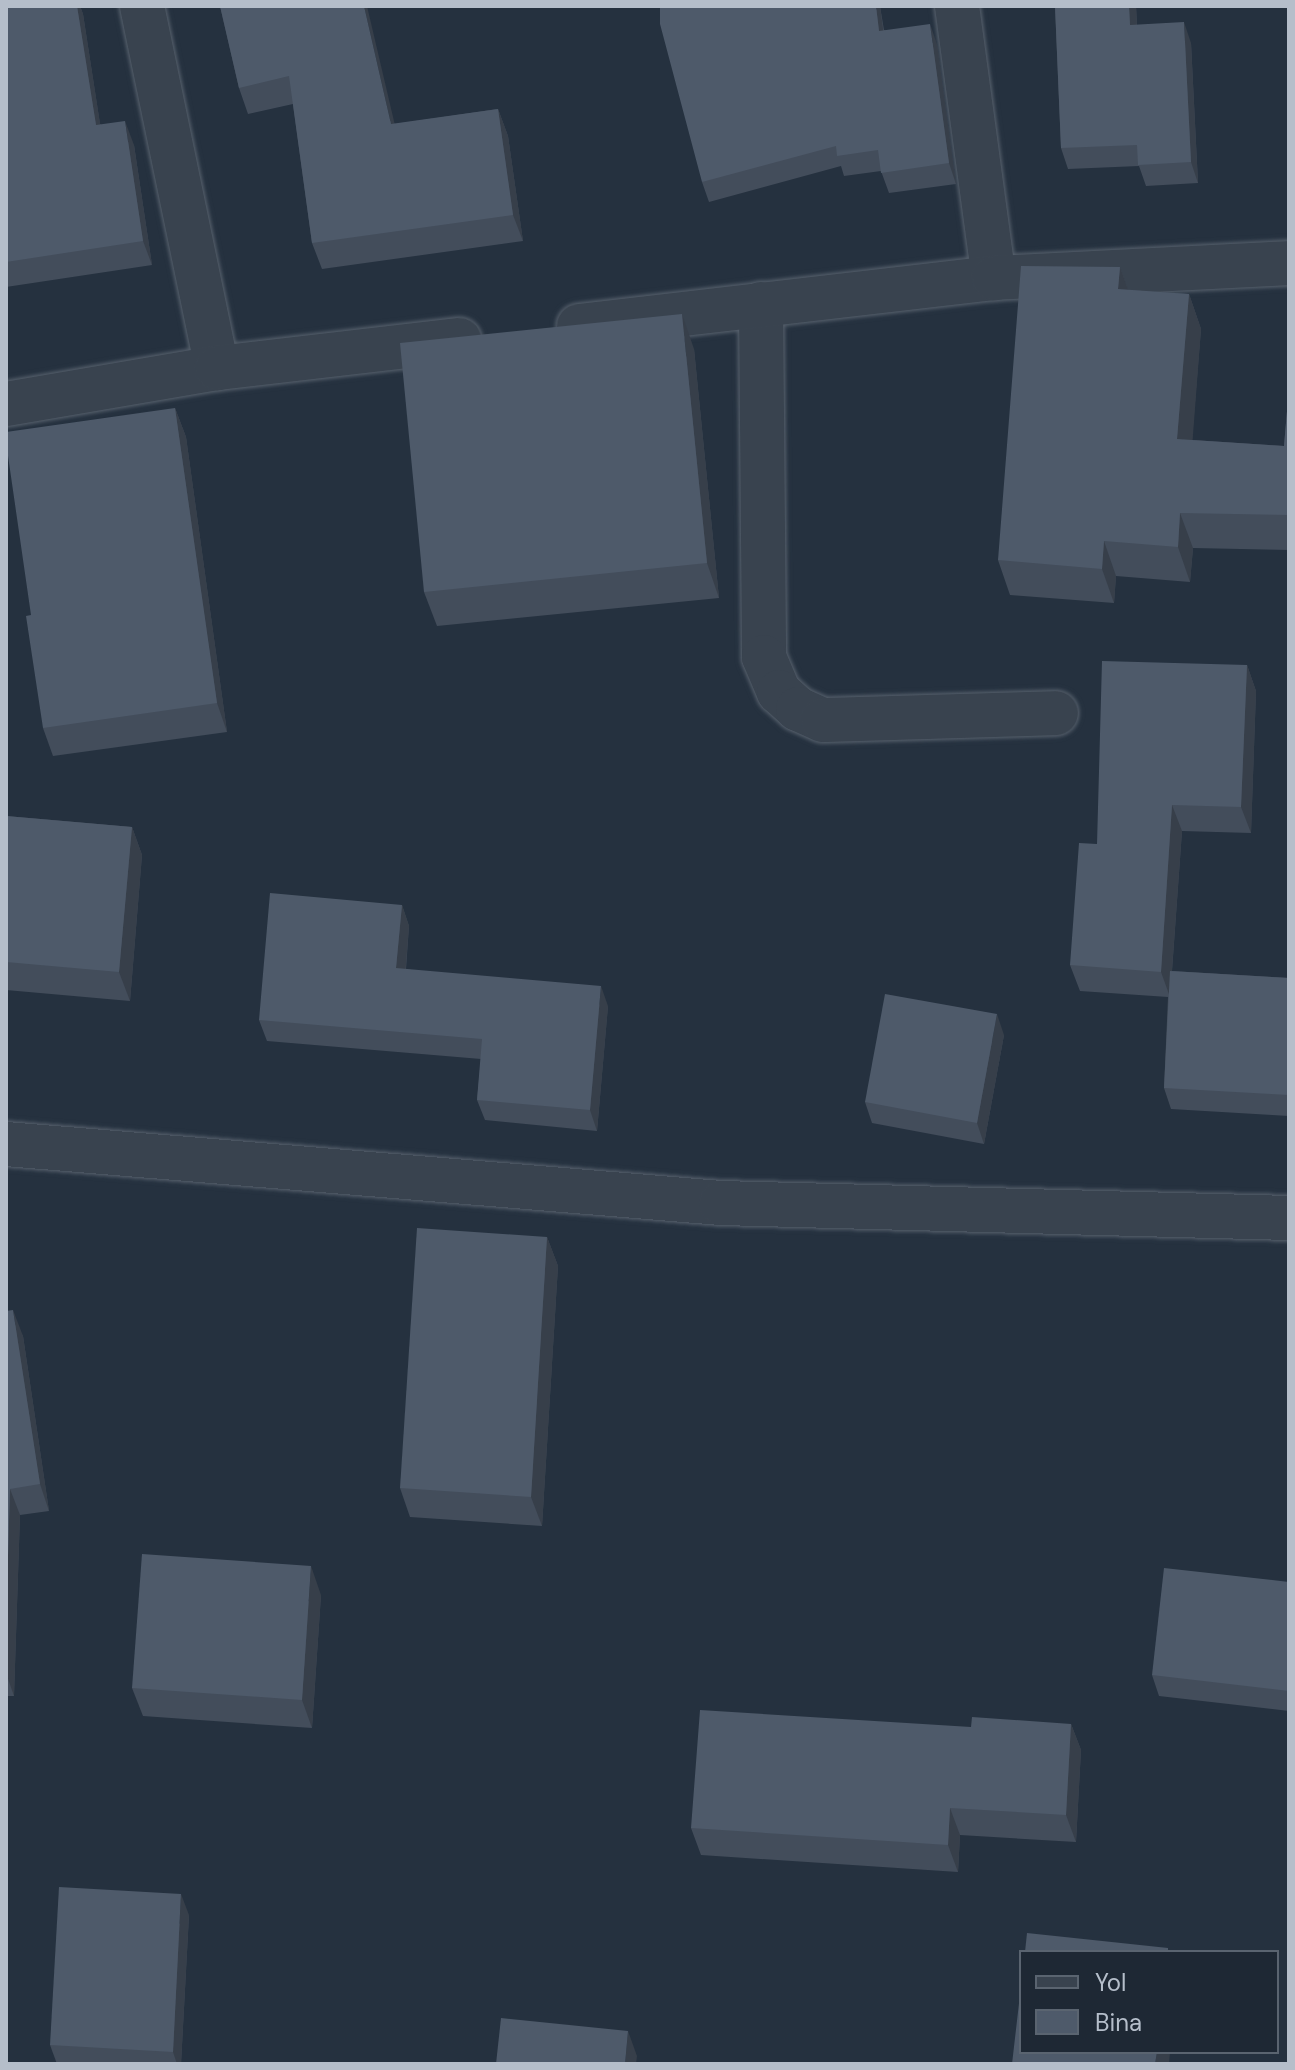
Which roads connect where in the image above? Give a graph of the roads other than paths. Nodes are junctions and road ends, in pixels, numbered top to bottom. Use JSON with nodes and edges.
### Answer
{"nodes":[{"id":1,"x":142,"y":6,"type":"edge"},
{"id":2,"x":957,"y":6,"type":"edge"},
{"id":3,"x":1289,"y":263,"type":"edge"},
{"id":4,"x":994,"y":278,"type":"junction"},
{"id":5,"x":761,"y":304,"type":"junction"},
{"id":6,"x":543,"y":330,"type":"edge"},
{"id":7,"x":497,"y":335,"type":"edge"},
{"id":8,"x":217,"y":368,"type":"junction"},
{"id":9,"x":6,"y":404,"type":"edge"},
{"id":10,"x":1056,"y":713,"type":"dead end"},
{"id":11,"x":6,"y":1144,"type":"edge"},
{"id":12,"x":1289,"y":1218,"type":"edge"}],
"edges":[{"from":1,"to":8,"type":"street"},
{"from":2,"to":4,"type":"street"},
{"from":3,"to":4,"type":"street"},
{"from":4,"to":5,"type":"street"},
{"from":5,"to":6,"type":"street"},
{"from":5,"to":10,"type":"street"},
{"from":7,"to":8,"type":"street"},
{"from":8,"to":9,"type":"street"},
{"from":11,"to":12,"type":"street"}]}
